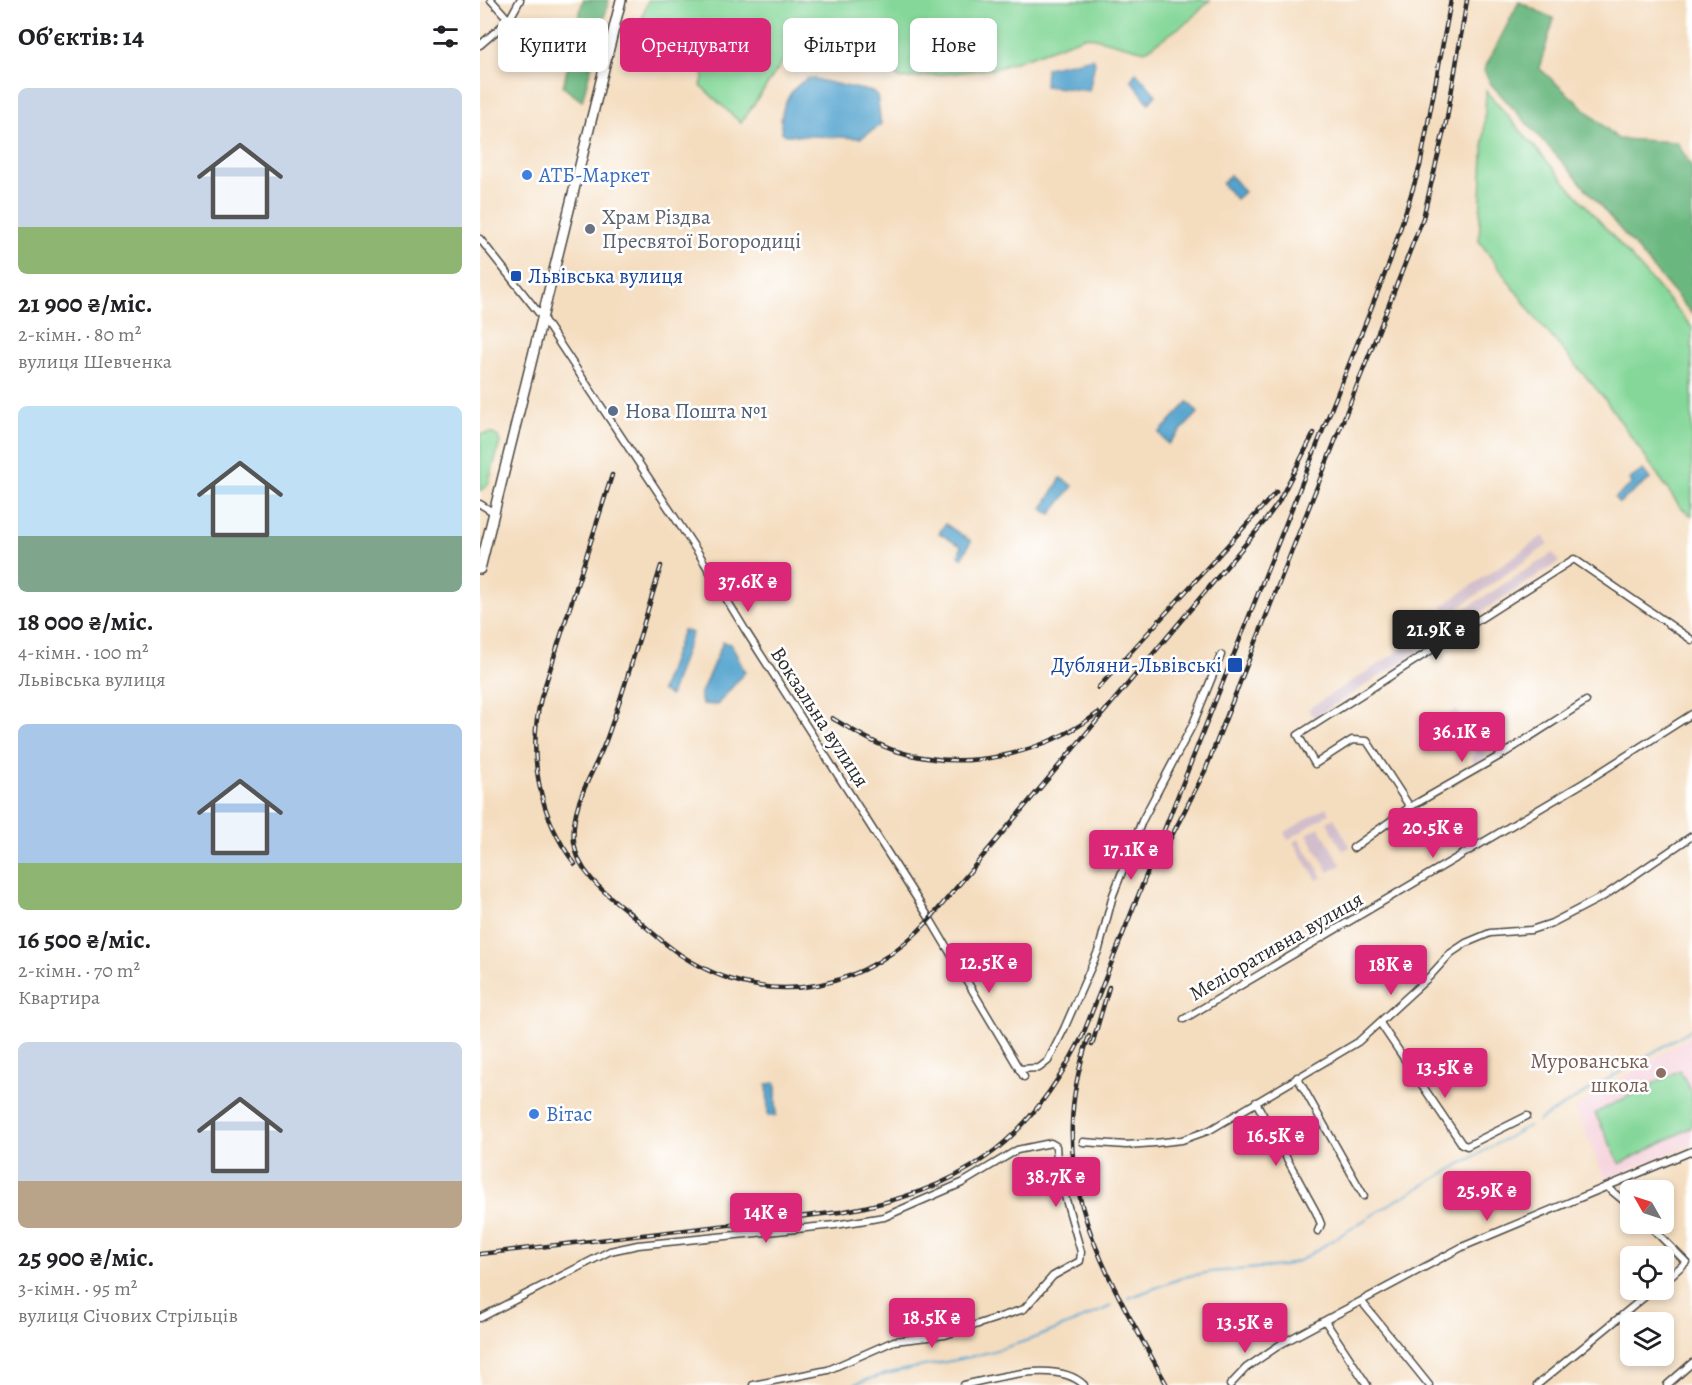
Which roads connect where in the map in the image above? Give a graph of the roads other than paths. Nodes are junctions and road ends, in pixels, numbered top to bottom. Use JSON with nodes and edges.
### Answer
{"nodes":[{"id":1,"x":491,"y":0,"type":"edge"},
{"id":2,"x":520,"y":0,"type":"edge"},
{"id":3,"x":621,"y":0,"type":"edge"},
{"id":4,"x":508,"y":18,"type":"edge"},
{"id":5,"x":511,"y":18,"type":"edge"},
{"id":6,"x":498,"y":30,"type":"edge"},
{"id":7,"x":480,"y":45,"type":"edge"},
{"id":8,"x":480,"y":239,"type":"edge"},
{"id":9,"x":542,"y":316,"type":"junction"},
{"id":10,"x":480,"y":504,"type":"edge"},
{"id":11,"x":493,"y":512,"type":"junction"},
{"id":12,"x":480,"y":569,"type":"edge"},
{"id":13,"x":1692,"y":640,"type":"edge"},
{"id":14,"x":1221,"y":655,"type":"dead end"},
{"id":15,"x":1586,"y":701,"type":"dead end"},
{"id":16,"x":1692,"y":714,"type":"edge"},
{"id":17,"x":1410,"y":807,"type":"junction"},
{"id":18,"x":1692,"y":836,"type":"edge"},
{"id":19,"x":1353,"y":848,"type":"dead end"},
{"id":20,"x":1184,"y":1019,"type":"dead end"},
{"id":21,"x":1380,"y":1023,"type":"junction"},
{"id":22,"x":1019,"y":1068,"type":"junction"},
{"id":23,"x":1024,"y":1077,"type":"dead end"},
{"id":24,"x":1297,"y":1077,"type":"junction"},
{"id":25,"x":1256,"y":1102,"type":"junction"},
{"id":26,"x":1527,"y":1116,"type":"dead end"},
{"id":27,"x":1083,"y":1142,"type":"dead end"},
{"id":28,"x":1692,"y":1151,"type":"edge"},
{"id":29,"x":1607,"y":1187,"type":"junction"},
{"id":30,"x":1364,"y":1196,"type":"dead end"},
{"id":31,"x":1620,"y":1198,"type":"edge"},
{"id":32,"x":1318,"y":1231,"type":"dead end"},
{"id":33,"x":1658,"y":1234,"type":"edge"},
{"id":34,"x":1689,"y":1264,"type":"edge"},
{"id":35,"x":1674,"y":1274,"type":"edge"},
{"id":36,"x":1641,"y":1300,"type":"edge"},
{"id":37,"x":1362,"y":1302,"type":"junction"},
{"id":38,"x":480,"y":1318,"type":"edge"},
{"id":39,"x":1325,"y":1321,"type":"junction"},
{"id":40,"x":1692,"y":1363,"type":"edge"},
{"id":41,"x":753,"y":1385,"type":"edge"},
{"id":42,"x":964,"y":1385,"type":"edge"},
{"id":43,"x":1084,"y":1385,"type":"edge"},
{"id":44,"x":1230,"y":1385,"type":"edge"},
{"id":45,"x":1368,"y":1385,"type":"edge"},
{"id":46,"x":1429,"y":1385,"type":"edge"},
{"id":47,"x":1537,"y":1385,"type":"edge"},
{"id":48,"x":1667,"y":1385,"type":"edge"}],
"edges":[{"from":1,"to":4,"type":"street"},
{"from":2,"to":5,"type":"street"},
{"from":3,"to":9,"type":"highway"},
{"from":6,"to":7,"type":"street"},
{"from":8,"to":9,"type":"street","name":"Вокзальна вулиця"},
{"from":9,"to":11,"type":"highway"},
{"from":9,"to":22,"type":"street","name":"Вокзальна вулиця"},
{"from":10,"to":11,"type":"street"},
{"from":11,"to":12,"type":"highway"},
{"from":13,"to":17,"type":"street"},
{"from":14,"to":22,"type":"street"},
{"from":15,"to":17,"type":"street"},
{"from":16,"to":20,"type":"street","name":"Меліоративна вулиця"},
{"from":17,"to":19,"type":"street"},
{"from":18,"to":21,"type":"street"},
{"from":21,"to":24,"type":"street"},
{"from":21,"to":26,"type":"street"},
{"from":22,"to":23,"type":"street","name":"Вокзальна вулиця"},
{"from":24,"to":25,"type":"street"},
{"from":24,"to":30,"type":"street"},
{"from":25,"to":27,"type":"street"},
{"from":25,"to":32,"type":"street"},
{"from":28,"to":29,"type":"street"},
{"from":29,"to":31,"type":"street"},
{"from":29,"to":37,"type":"street"},
{"from":33,"to":34,"type":"street"},
{"from":34,"to":35,"type":"street"},
{"from":36,"to":47,"type":"street"},
{"from":37,"to":39,"type":"street"},
{"from":37,"to":46,"type":"street"},
{"from":38,"to":41,"type":"street"},
{"from":39,"to":44,"type":"street"},
{"from":39,"to":45,"type":"street"},
{"from":40,"to":48,"type":"street"},
{"from":42,"to":43,"type":"street"}]}
